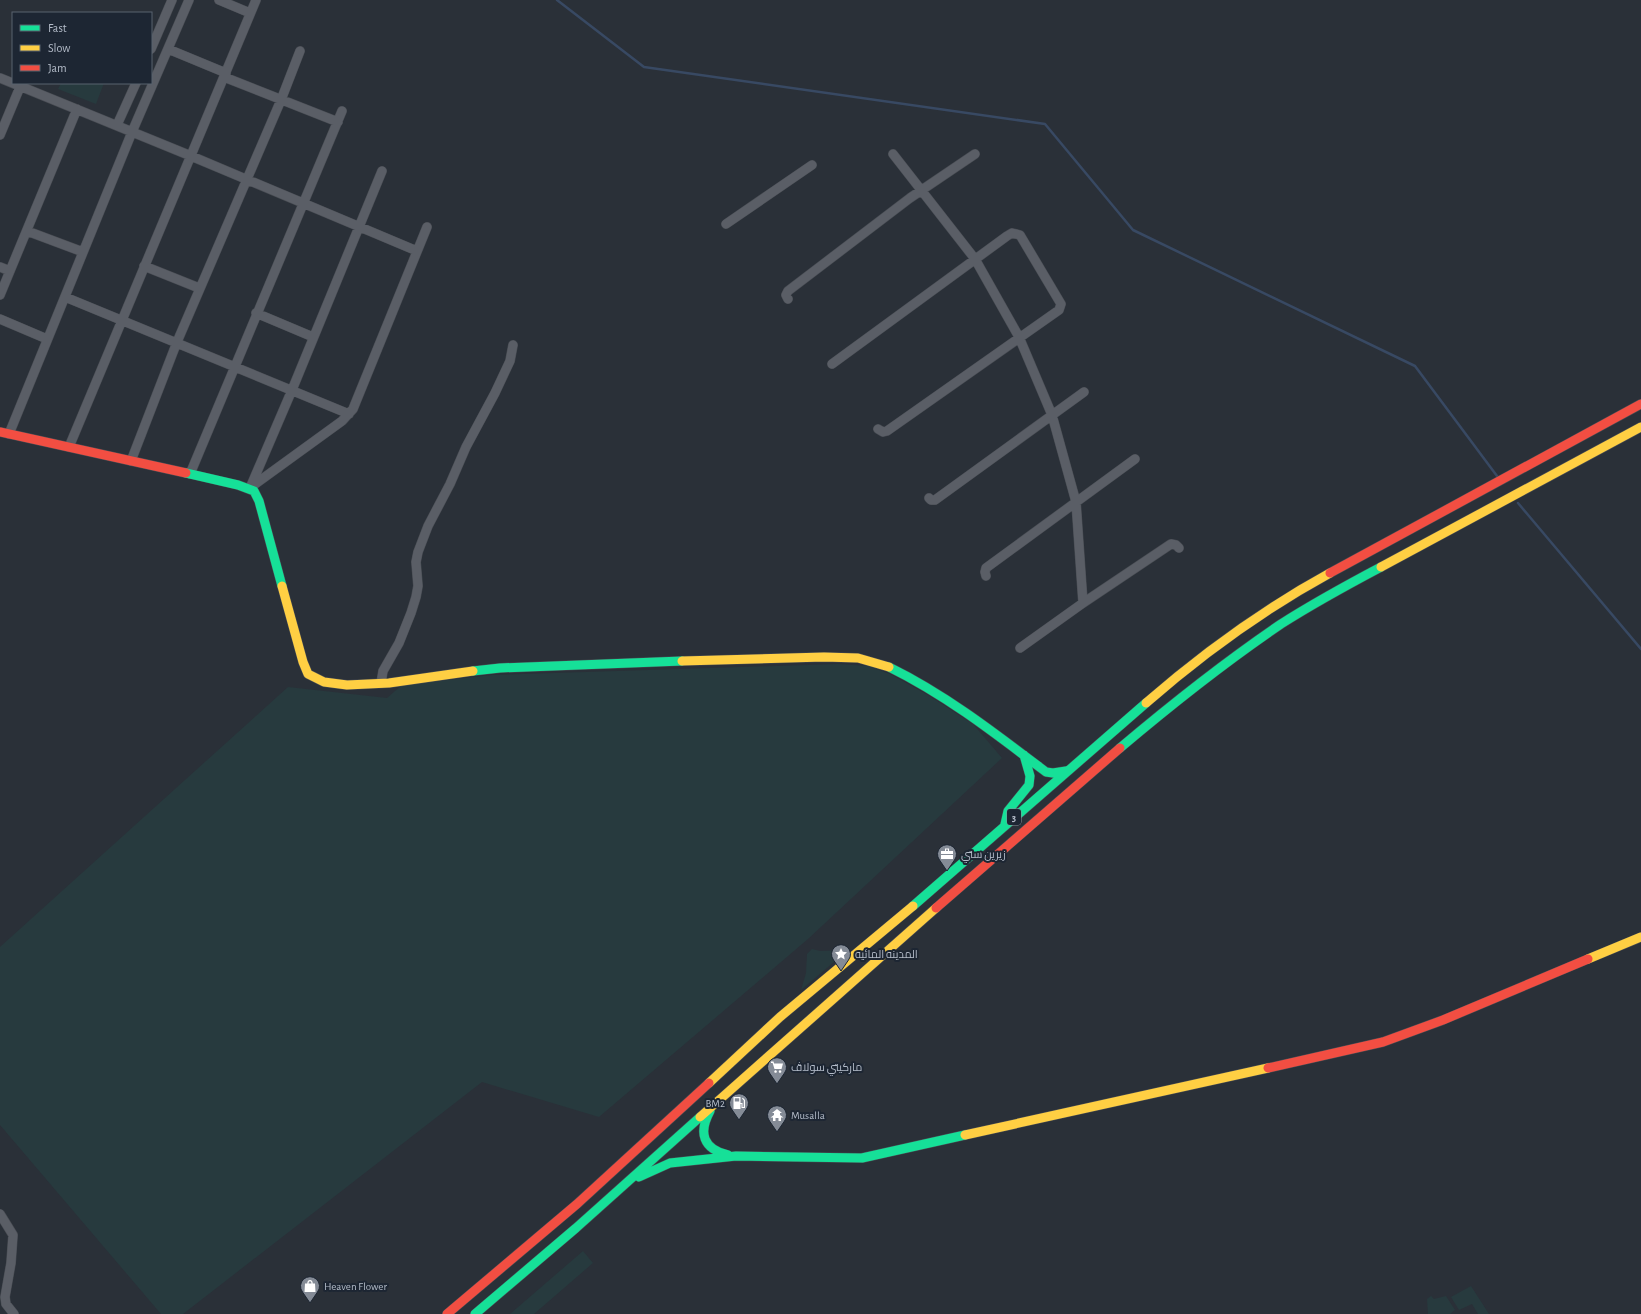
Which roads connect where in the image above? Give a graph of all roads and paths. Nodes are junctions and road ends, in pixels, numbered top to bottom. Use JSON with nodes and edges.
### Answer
{"nodes":[{"id":1,"x":172,"y":0,"type":"edge"},
{"id":2,"x":189,"y":0,"type":"edge"},
{"id":3,"x":219,"y":0,"type":"edge"},
{"id":4,"x":256,"y":0,"type":"edge"},
{"id":5,"x":250,"y":13,"type":"junction"},
{"id":6,"x":152,"y":47,"type":"edge"},
{"id":7,"x":168,"y":49,"type":"junction"},
{"id":8,"x":300,"y":51,"type":"dead end"},
{"id":9,"x":225,"y":75,"type":"junction"},
{"id":10,"x":0,"y":78,"type":"edge"},
{"id":11,"x":12,"y":83,"type":"edge"},
{"id":12,"x":13,"y":84,"type":"edge"},
{"id":13,"x":136,"y":84,"type":"edge"},
{"id":14,"x":20,"y":87,"type":"junction"},
{"id":15,"x":281,"y":100,"type":"junction"},
{"id":16,"x":77,"y":109,"type":"junction"},
{"id":17,"x":342,"y":111,"type":"dead end"},
{"id":18,"x":338,"y":122,"type":"junction"},
{"id":19,"x":117,"y":125,"type":"junction"},
{"id":20,"x":132,"y":132,"type":"junction"},
{"id":21,"x":0,"y":135,"type":"edge"},
{"id":22,"x":893,"y":154,"type":"dead end"},
{"id":23,"x":975,"y":154,"type":"dead end"},
{"id":24,"x":190,"y":156,"type":"junction"},
{"id":25,"x":812,"y":165,"type":"dead end"},
{"id":26,"x":382,"y":171,"type":"dead end"},
{"id":27,"x":247,"y":180,"type":"junction"},
{"id":28,"x":921,"y":190,"type":"junction"},
{"id":29,"x":303,"y":203,"type":"junction"},
{"id":30,"x":726,"y":224,"type":"dead end"},
{"id":31,"x":359,"y":226,"type":"junction"},
{"id":32,"x":427,"y":227,"type":"dead end"},
{"id":33,"x":27,"y":231,"type":"junction"},
{"id":34,"x":417,"y":251,"type":"junction"},
{"id":35,"x":83,"y":252,"type":"junction"},
{"id":36,"x":975,"y":259,"type":"junction"},
{"id":37,"x":144,"y":266,"type":"junction"},
{"id":38,"x":0,"y":267,"type":"edge"},
{"id":39,"x":10,"y":271,"type":"junction"},
{"id":40,"x":199,"y":288,"type":"junction"},
{"id":41,"x":0,"y":295,"type":"edge"},
{"id":42,"x":65,"y":297,"type":"junction"},
{"id":43,"x":788,"y":299,"type":"dead end"},
{"id":44,"x":256,"y":313,"type":"junction"},
{"id":45,"x":0,"y":319,"type":"edge"},
{"id":46,"x":122,"y":319,"type":"junction"},
{"id":47,"x":313,"y":337,"type":"junction"},
{"id":48,"x":1020,"y":337,"type":"junction"},
{"id":49,"x":47,"y":339,"type":"junction"},
{"id":50,"x":177,"y":342,"type":"junction"},
{"id":51,"x":513,"y":345,"type":"dead end"},
{"id":52,"x":832,"y":364,"type":"dead end"},
{"id":53,"x":235,"y":367,"type":"junction"},
{"id":54,"x":292,"y":390,"type":"junction"},
{"id":55,"x":1084,"y":392,"type":"dead end"},
{"id":56,"x":1641,"y":404,"type":"edge"},
{"id":57,"x":349,"y":414,"type":"junction"},
{"id":58,"x":1052,"y":415,"type":"junction"},
{"id":59,"x":1641,"y":427,"type":"edge"},
{"id":60,"x":878,"y":429,"type":"dead end"},
{"id":61,"x":5,"y":433,"type":"edge"},
{"id":62,"x":69,"y":447,"type":"junction"},
{"id":63,"x":1135,"y":459,"type":"dead end"},
{"id":64,"x":130,"y":461,"type":"junction"},
{"id":65,"x":190,"y":474,"type":"junction"},
{"id":66,"x":250,"y":488,"type":"junction"},
{"id":67,"x":928,"y":498,"type":"dead end"},
{"id":68,"x":1076,"y":502,"type":"junction"},
{"id":69,"x":1179,"y":548,"type":"dead end"},
{"id":70,"x":986,"y":576,"type":"dead end"},
{"id":71,"x":1083,"y":603,"type":"junction"},
{"id":72,"x":1020,"y":648,"type":"dead end"},
{"id":73,"x":381,"y":683,"type":"junction"},
{"id":74,"x":1024,"y":755,"type":"junction"},
{"id":75,"x":1066,"y":771,"type":"junction"},
{"id":76,"x":1005,"y":824,"type":"junction"},
{"id":77,"x":1641,"y":937,"type":"edge"},
{"id":78,"x":823,"y":994,"type":"junction"},
{"id":79,"x":714,"y":1104,"type":"junction"},
{"id":80,"x":736,"y":1156,"type":"junction"},
{"id":81,"x":624,"y":1186,"type":"junction"},
{"id":82,"x":0,"y":1214,"type":"edge"},
{"id":83,"x":496,"y":1272,"type":"junction"},
{"id":84,"x":509,"y":1286,"type":"junction"},
{"id":85,"x":14,"y":1314,"type":"edge"},
{"id":86,"x":448,"y":1314,"type":"edge"},
{"id":87,"x":475,"y":1314,"type":"edge"}],
"edges":[{"from":1,"to":6,"type":"street"},
{"from":2,"to":7,"type":"street"},
{"from":3,"to":5,"type":"street"},
{"from":4,"to":5,"type":"street"},
{"from":5,"to":9,"type":"street"},
{"from":7,"to":9,"type":"street"},
{"from":7,"to":20,"type":"street"},
{"from":8,"to":15,"type":"street"},
{"from":9,"to":15,"type":"street"},
{"from":9,"to":24,"type":"street"},
{"from":10,"to":11,"type":"street"},
{"from":12,"to":14,"type":"street"},
{"from":13,"to":19,"type":"street"},
{"from":14,"to":16,"type":"street"},
{"from":14,"to":21,"type":"street"},
{"from":15,"to":18,"type":"street"},
{"from":15,"to":27,"type":"street"},
{"from":16,"to":19,"type":"street"},
{"from":16,"to":33,"type":"street"},
{"from":17,"to":18,"type":"street"},
{"from":18,"to":29,"type":"street"},
{"from":19,"to":20,"type":"street"},
{"from":20,"to":24,"type":"street"},
{"from":20,"to":35,"type":"street"},
{"from":22,"to":28,"type":"street"},
{"from":23,"to":28,"type":"street"},
{"from":24,"to":27,"type":"street"},
{"from":24,"to":37,"type":"street"},
{"from":25,"to":30,"type":"street"},
{"from":26,"to":31,"type":"street"},
{"from":27,"to":29,"type":"street"},
{"from":27,"to":40,"type":"street"},
{"from":28,"to":36,"type":"street"},
{"from":28,"to":43,"type":"street"},
{"from":29,"to":31,"type":"street"},
{"from":29,"to":44,"type":"street"},
{"from":31,"to":34,"type":"street"},
{"from":31,"to":47,"type":"street"},
{"from":32,"to":34,"type":"street"},
{"from":33,"to":35,"type":"street"},
{"from":33,"to":39,"type":"street"},
{"from":34,"to":57,"type":"street"},
{"from":35,"to":42,"type":"street"},
{"from":36,"to":48,"type":"street"},
{"from":36,"to":48,"type":"street"},
{"from":36,"to":52,"type":"street"},
{"from":37,"to":40,"type":"street"},
{"from":37,"to":46,"type":"street"},
{"from":38,"to":39,"type":"street"},
{"from":39,"to":41,"type":"street"},
{"from":40,"to":50,"type":"street"},
{"from":42,"to":46,"type":"street"},
{"from":42,"to":49,"type":"street"},
{"from":44,"to":47,"type":"street"},
{"from":44,"to":53,"type":"street"},
{"from":45,"to":49,"type":"street"},
{"from":46,"to":50,"type":"street"},
{"from":46,"to":62,"type":"street"},
{"from":47,"to":54,"type":"street"},
{"from":48,"to":58,"type":"street"},
{"from":48,"to":60,"type":"street"},
{"from":49,"to":61,"type":"street"},
{"from":50,"to":53,"type":"street"},
{"from":50,"to":64,"type":"street"},
{"from":51,"to":73,"type":"street"},
{"from":53,"to":54,"type":"street"},
{"from":53,"to":65,"type":"street"},
{"from":54,"to":57,"type":"street"},
{"from":54,"to":66,"type":"street"},
{"from":55,"to":58,"type":"street"},
{"from":56,"to":75,"type":"main road","number":"3"},
{"from":57,"to":66,"type":"street"},
{"from":58,"to":67,"type":"street"},
{"from":58,"to":68,"type":"street"},
{"from":59,"to":78,"type":"main road","number":"3"},
{"from":61,"to":62,"type":"main road"},
{"from":62,"to":64,"type":"main road"},
{"from":63,"to":68,"type":"street"},
{"from":64,"to":65,"type":"main road"},
{"from":65,"to":66,"type":"main road"},
{"from":66,"to":73,"type":"main road"},
{"from":68,"to":70,"type":"street"},
{"from":68,"to":71,"type":"street"},
{"from":69,"to":71,"type":"street"},
{"from":71,"to":72,"type":"street"},
{"from":73,"to":74,"type":"main road"},
{"from":74,"to":75,"type":"main road"},
{"from":74,"to":76,"type":"main road"},
{"from":75,"to":76,"type":"main road","number":"3"},
{"from":76,"to":78,"type":"main road","number":"3"},
{"from":77,"to":80,"type":"main road"},
{"from":78,"to":79,"type":"main road","number":"3"},
{"from":78,"to":83,"type":"main road","number":"3"},
{"from":79,"to":80,"type":"main road"},
{"from":79,"to":81,"type":"main road","number":"3"},
{"from":80,"to":81,"type":"main road"},
{"from":81,"to":84,"type":"main road","number":"3"},
{"from":82,"to":85,"type":"street"},
{"from":83,"to":84,"type":"main road"},
{"from":83,"to":86,"type":"main road","number":"3"},
{"from":84,"to":87,"type":"main road","number":"3"}]}
